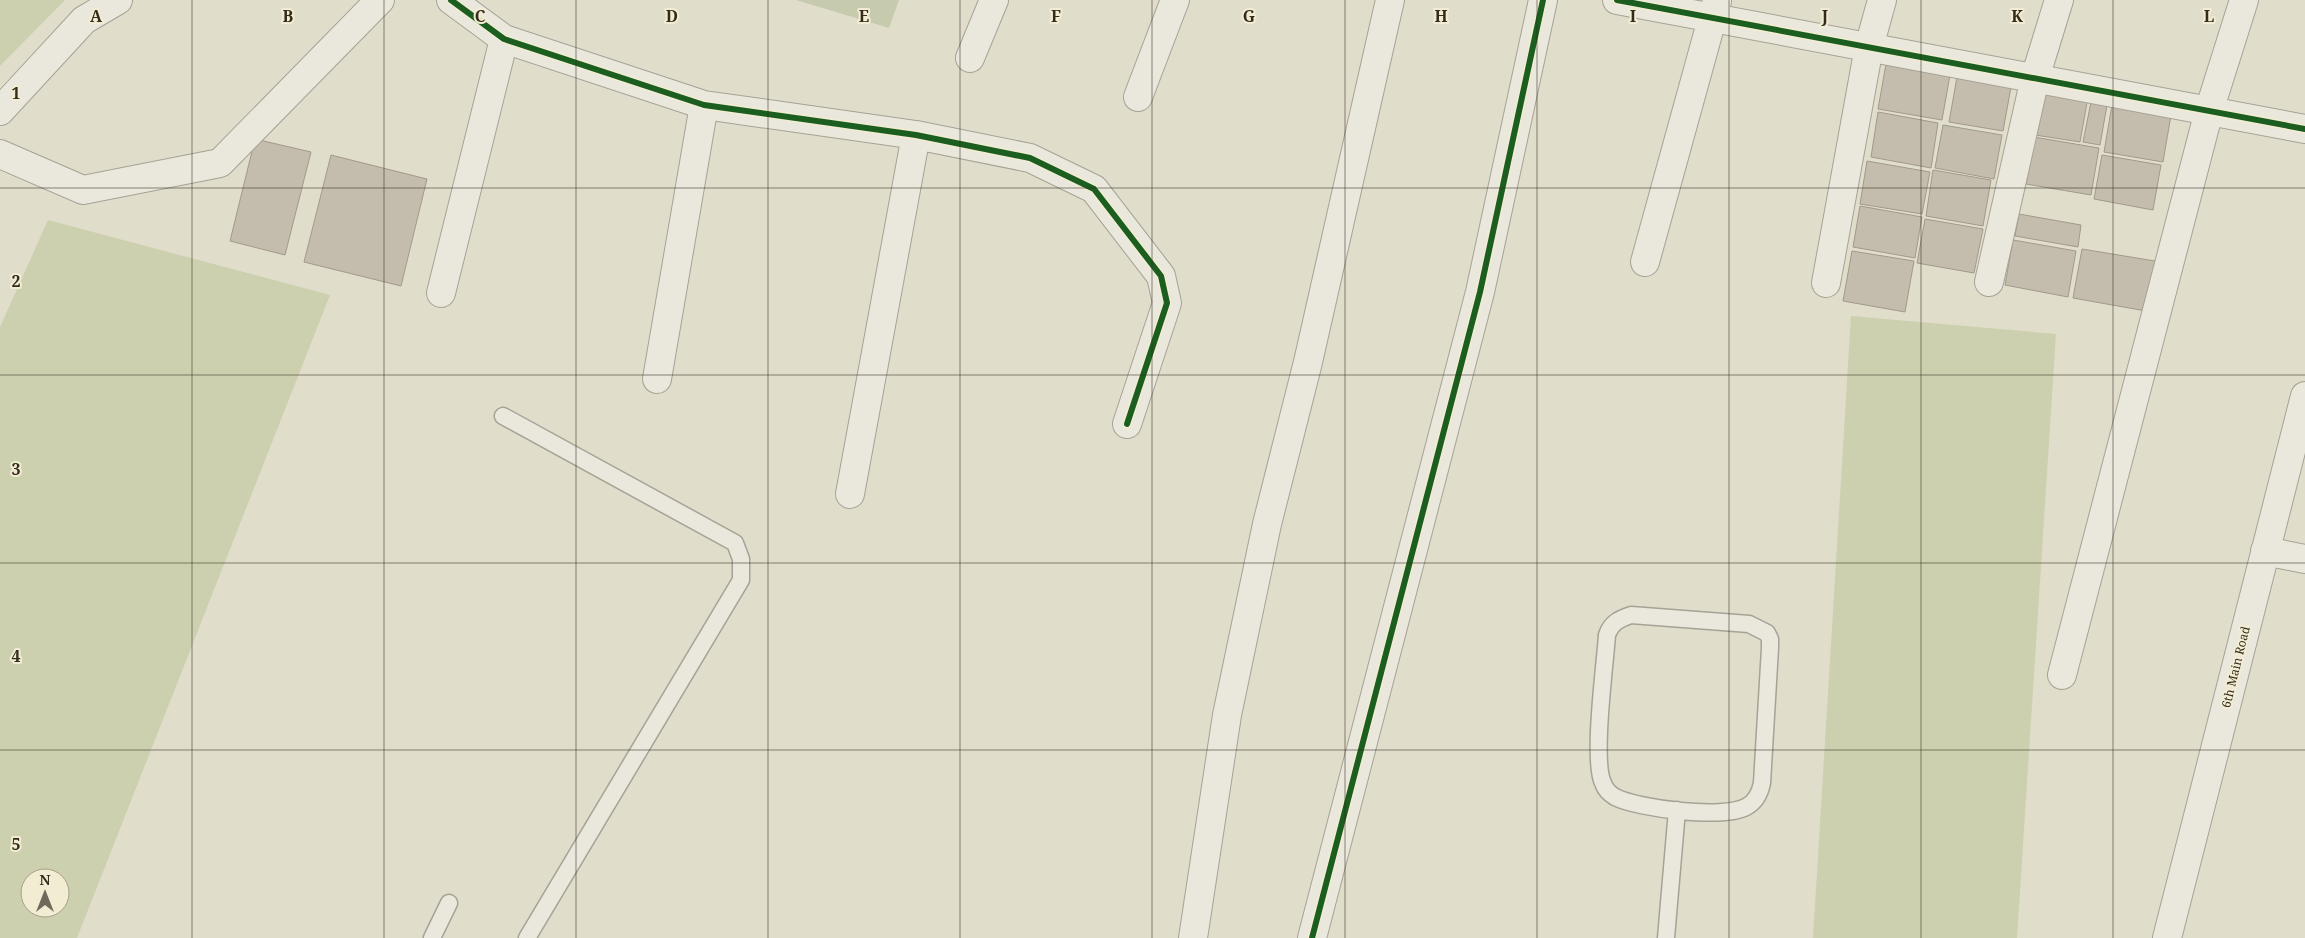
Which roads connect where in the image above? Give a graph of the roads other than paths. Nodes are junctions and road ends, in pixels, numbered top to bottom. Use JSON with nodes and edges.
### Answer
{"nodes":[{"id":1,"x":118,"y":0,"type":"edge"},
{"id":2,"x":380,"y":0,"type":"edge"},
{"id":3,"x":451,"y":0,"type":"edge"},
{"id":4,"x":994,"y":0,"type":"edge"},
{"id":5,"x":1175,"y":0,"type":"edge"},
{"id":6,"x":1390,"y":0,"type":"edge"},
{"id":7,"x":1543,"y":0,"type":"edge"},
{"id":8,"x":1617,"y":0,"type":"edge"},
{"id":9,"x":1882,"y":0,"type":"edge"},
{"id":10,"x":2059,"y":0,"type":"edge"},
{"id":11,"x":2244,"y":0,"type":"edge"},
{"id":12,"x":1714,"y":9,"type":"edge"},
{"id":13,"x":504,"y":39,"type":"junction"},
{"id":14,"x":1869,"y":47,"type":"junction"},
{"id":15,"x":970,"y":58,"type":"dead end"},
{"id":16,"x":2035,"y":78,"type":"junction"},
{"id":17,"x":1138,"y":97,"type":"dead end"},
{"id":18,"x":704,"y":105,"type":"junction"},
{"id":19,"x":0,"y":110,"type":"edge"},
{"id":20,"x":2209,"y":111,"type":"junction"},
{"id":21,"x":2305,"y":129,"type":"edge"},
{"id":22,"x":916,"y":135,"type":"junction"},
{"id":23,"x":0,"y":154,"type":"edge"},
{"id":24,"x":1645,"y":262,"type":"dead end"},
{"id":25,"x":1826,"y":282,"type":"dead end"},
{"id":26,"x":1989,"y":282,"type":"dead end"},
{"id":27,"x":440,"y":293,"type":"dead end"},
{"id":28,"x":657,"y":379,"type":"dead end"},
{"id":29,"x":2305,"y":396,"type":"edge"},
{"id":30,"x":503,"y":416,"type":"dead end"},
{"id":31,"x":1127,"y":424,"type":"dead end"},
{"id":32,"x":850,"y":494,"type":"dead end"},
{"id":33,"x":2265,"y":551,"type":"junction"},
{"id":34,"x":2305,"y":559,"type":"edge"},
{"id":35,"x":2062,"y":675,"type":"dead end"},
{"id":36,"x":1677,"y":810,"type":"junction"},
{"id":37,"x":449,"y":903,"type":"dead end"},
{"id":38,"x":432,"y":938,"type":"edge"},
{"id":39,"x":527,"y":938,"type":"edge"},
{"id":40,"x":1193,"y":938,"type":"edge"},
{"id":41,"x":1312,"y":938,"type":"edge"},
{"id":42,"x":1666,"y":938,"type":"edge"},
{"id":43,"x":2167,"y":938,"type":"edge"}],
"edges":[{"from":1,"to":19,"type":"street"},
{"from":2,"to":23,"type":"street"},
{"from":3,"to":13,"type":"street"},
{"from":4,"to":15,"type":"street"},
{"from":5,"to":17,"type":"street"},
{"from":6,"to":40,"type":"street"},
{"from":7,"to":41,"type":"street"},
{"from":8,"to":12,"type":"street"},
{"from":9,"to":14,"type":"street"},
{"from":10,"to":16,"type":"street"},
{"from":11,"to":20,"type":"street"},
{"from":12,"to":14,"type":"street"},
{"from":12,"to":24,"type":"street"},
{"from":13,"to":18,"type":"street"},
{"from":13,"to":27,"type":"street"},
{"from":14,"to":16,"type":"street"},
{"from":14,"to":25,"type":"street"},
{"from":16,"to":20,"type":"street"},
{"from":16,"to":26,"type":"street"},
{"from":18,"to":22,"type":"street"},
{"from":18,"to":28,"type":"street"},
{"from":20,"to":21,"type":"street"},
{"from":20,"to":35,"type":"street"},
{"from":22,"to":31,"type":"street"},
{"from":22,"to":32,"type":"street"},
{"from":29,"to":33,"type":"street","name":"6th Main Road"},
{"from":30,"to":39,"type":"lane"},
{"from":33,"to":34,"type":"street"},
{"from":33,"to":43,"type":"street","name":"6th Main Road"},
{"from":36,"to":36,"type":"lane"},
{"from":36,"to":42,"type":"lane"},
{"from":37,"to":38,"type":"lane"}]}
